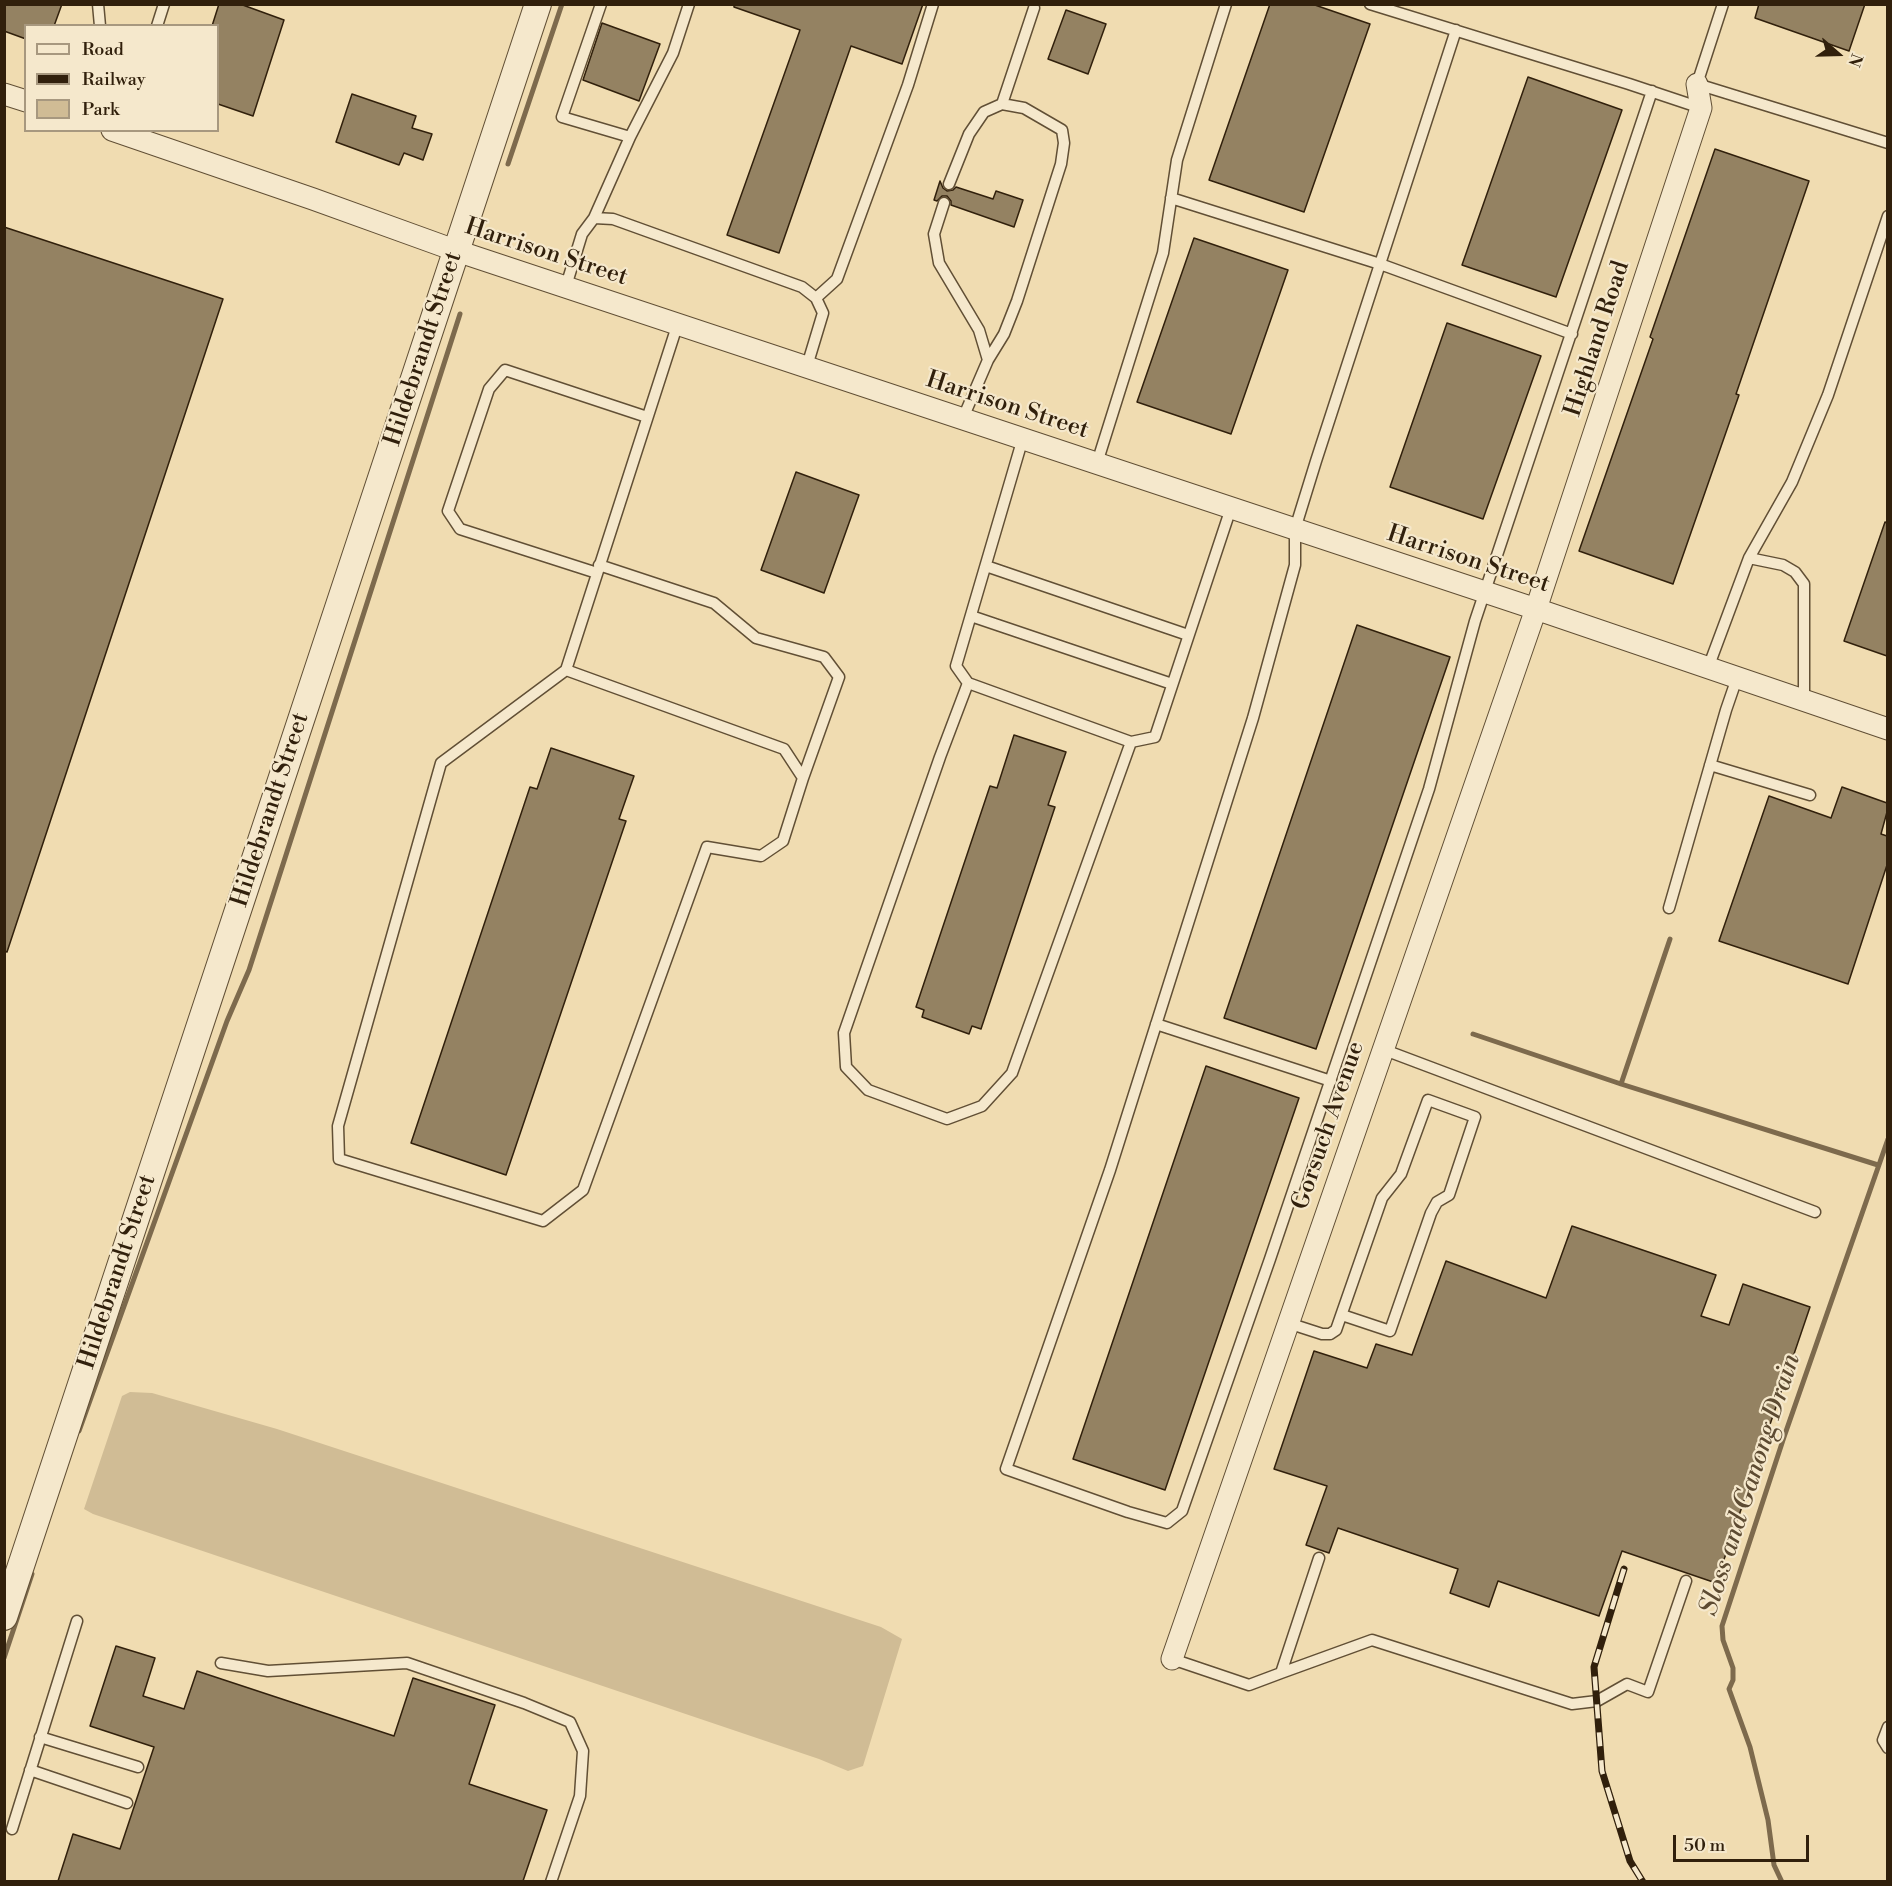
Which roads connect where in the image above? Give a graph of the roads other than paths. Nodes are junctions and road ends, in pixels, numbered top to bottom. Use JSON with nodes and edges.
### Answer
{"nodes":[{"id":1,"x":98,"y":4,"type":"edge"},
{"id":2,"x":164,"y":4,"type":"edge"},
{"id":3,"x":538,"y":4,"type":"edge"},
{"id":4,"x":601,"y":4,"type":"edge"},
{"id":5,"x":689,"y":4,"type":"edge"},
{"id":6,"x":933,"y":4,"type":"edge"},
{"id":7,"x":1226,"y":4,"type":"edge"},
{"id":8,"x":1370,"y":4,"type":"edge"},
{"id":9,"x":1723,"y":4,"type":"edge"},
{"id":10,"x":1034,"y":8,"type":"dead end"},
{"id":11,"x":100,"y":24,"type":"edge"},
{"id":12,"x":158,"y":24,"type":"edge"},
{"id":13,"x":1456,"y":30,"type":"junction"},
{"id":14,"x":1697,"y":84,"type":"junction"},
{"id":15,"x":1652,"y":91,"type":"junction"},
{"id":16,"x":4,"y":94,"type":"edge"},
{"id":17,"x":24,"y":100,"type":"edge"},
{"id":18,"x":1002,"y":104,"type":"junction"},
{"id":19,"x":1701,"y":108,"type":"junction"},
{"id":20,"x":119,"y":132,"type":"edge"},
{"id":21,"x":630,"y":137,"type":"junction"},
{"id":22,"x":1887,"y":143,"type":"edge"},
{"id":23,"x":949,"y":184,"type":"dead end"},
{"id":24,"x":1171,"y":198,"type":"junction"},
{"id":25,"x":944,"y":203,"type":"dead end"},
{"id":26,"x":1887,"y":216,"type":"edge"},
{"id":27,"x":594,"y":218,"type":"junction"},
{"id":28,"x":457,"y":251,"type":"junction"},
{"id":29,"x":1380,"y":264,"type":"junction"},
{"id":30,"x":566,"y":286,"type":"junction"},
{"id":31,"x":816,"y":298,"type":"junction"},
{"id":32,"x":678,"y":323,"type":"junction"},
{"id":33,"x":1572,"y":334,"type":"junction"},
{"id":34,"x":988,"y":360,"type":"junction"},
{"id":35,"x":807,"y":366,"type":"junction"},
{"id":36,"x":647,"y":417,"type":"junction"},
{"id":37,"x":963,"y":418,"type":"junction"},
{"id":38,"x":1023,"y":438,"type":"junction"},
{"id":39,"x":1097,"y":463,"type":"junction"},
{"id":40,"x":1231,"y":508,"type":"junction"},
{"id":41,"x":1295,"y":529,"type":"junction"},
{"id":42,"x":1749,"y":558,"type":"junction"},
{"id":43,"x":986,"y":566,"type":"junction"},
{"id":44,"x":598,"y":569,"type":"junction"},
{"id":45,"x":1485,"y":592,"type":"junction"},
{"id":46,"x":1536,"y":609,"type":"junction"},
{"id":47,"x":970,"y":616,"type":"junction"},
{"id":48,"x":1188,"y":635,"type":"junction"},
{"id":49,"x":1708,"y":668,"type":"junction"},
{"id":50,"x":566,"y":670,"type":"junction"},
{"id":51,"x":1737,"y":678,"type":"junction"},
{"id":52,"x":968,"y":683,"type":"junction"},
{"id":53,"x":1172,"y":684,"type":"junction"},
{"id":54,"x":1804,"y":701,"type":"junction"},
{"id":55,"x":1887,"y":729,"type":"edge"},
{"id":56,"x":1131,"y":742,"type":"junction"},
{"id":57,"x":1710,"y":765,"type":"junction"},
{"id":58,"x":803,"y":778,"type":"junction"},
{"id":59,"x":1809,"y":795,"type":"dead end"},
{"id":60,"x":1669,"y":908,"type":"dead end"},
{"id":61,"x":1156,"y":1024,"type":"junction"},
{"id":62,"x":1382,"y":1049,"type":"junction"},
{"id":63,"x":1331,"y":1082,"type":"junction"},
{"id":64,"x":1815,"y":1212,"type":"dead end"},
{"id":65,"x":1342,"y":1315,"type":"junction"},
{"id":66,"x":1288,"y":1323,"type":"junction"},
{"id":67,"x":1319,"y":1558,"type":"dead end"},
{"id":68,"x":1686,"y":1581,"type":"dead end"},
{"id":69,"x":4,"y":1617,"type":"edge"},
{"id":70,"x":77,"y":1621,"type":"dead end"},
{"id":71,"x":1172,"y":1659,"type":"joint"},
{"id":72,"x":221,"y":1663,"type":"dead end"},
{"id":73,"x":1281,"y":1673,"type":"junction"},
{"id":74,"x":1887,"y":1727,"type":"edge"},
{"id":75,"x":40,"y":1737,"type":"junction"},
{"id":76,"x":1887,"y":1748,"type":"edge"},
{"id":77,"x":138,"y":1767,"type":"dead end"},
{"id":78,"x":30,"y":1770,"type":"junction"},
{"id":79,"x":127,"y":1803,"type":"dead end"},
{"id":80,"x":12,"y":1829,"type":"dead end"},
{"id":81,"x":551,"y":1881,"type":"edge"}],
"edges":[{"from":1,"to":11,"type":"lane"},
{"from":2,"to":12,"type":"lane"},
{"from":3,"to":28,"type":"street","name":"Hildebrandt Street"},
{"from":4,"to":21,"type":"lane"},
{"from":5,"to":21,"type":"lane"},
{"from":6,"to":31,"type":"lane"},
{"from":7,"to":24,"type":"lane"},
{"from":8,"to":13,"type":"lane"},
{"from":9,"to":14,"type":"lane"},
{"from":10,"to":18,"type":"lane"},
{"from":13,"to":15,"type":"lane"},
{"from":13,"to":29,"type":"lane"},
{"from":14,"to":19,"type":"street","name":"Highland Road"},
{"from":14,"to":22,"type":"lane"},
{"from":15,"to":19,"type":"lane"},
{"from":15,"to":33,"type":"lane"},
{"from":16,"to":17,"type":"street"},
{"from":18,"to":23,"type":"lane"},
{"from":18,"to":34,"type":"lane"},
{"from":19,"to":46,"type":"street","name":"Highland Road"},
{"from":20,"to":28,"type":"street","name":"Harrison Street"},
{"from":21,"to":27,"type":"lane"},
{"from":24,"to":29,"type":"lane"},
{"from":24,"to":39,"type":"lane"},
{"from":25,"to":34,"type":"lane"},
{"from":26,"to":42,"type":"lane"},
{"from":27,"to":30,"type":"lane"},
{"from":27,"to":31,"type":"lane"},
{"from":28,"to":30,"type":"street","name":"Harrison Street"},
{"from":28,"to":69,"type":"street","name":"Hildebrandt Street"},
{"from":29,"to":33,"type":"lane"},
{"from":29,"to":41,"type":"lane"},
{"from":30,"to":32,"type":"street","name":"Harrison Street"},
{"from":31,"to":35,"type":"lane"},
{"from":32,"to":35,"type":"street","name":"Harrison Street"},
{"from":32,"to":36,"type":"lane"},
{"from":33,"to":45,"type":"lane"},
{"from":34,"to":37,"type":"lane"},
{"from":35,"to":37,"type":"street","name":"Harrison Street"},
{"from":36,"to":44,"type":"lane"},
{"from":36,"to":44,"type":"lane"},
{"from":37,"to":38,"type":"street","name":"Harrison Street"},
{"from":38,"to":39,"type":"street","name":"Harrison Street"},
{"from":38,"to":43,"type":"lane"},
{"from":39,"to":40,"type":"street","name":"Harrison Street"},
{"from":40,"to":41,"type":"street","name":"Harrison Street"},
{"from":40,"to":48,"type":"lane"},
{"from":41,"to":45,"type":"street","name":"Harrison Street"},
{"from":41,"to":61,"type":"lane"},
{"from":42,"to":49,"type":"lane"},
{"from":42,"to":54,"type":"lane"},
{"from":43,"to":47,"type":"lane"},
{"from":43,"to":48,"type":"lane"},
{"from":44,"to":50,"type":"lane"},
{"from":44,"to":58,"type":"lane"},
{"from":45,"to":46,"type":"street","name":"Harrison Street"},
{"from":45,"to":63,"type":"lane"},
{"from":46,"to":49,"type":"street","name":"Harrison Street"},
{"from":46,"to":62,"type":"street","name":"Gorsuch Avenue"},
{"from":47,"to":52,"type":"lane"},
{"from":47,"to":53,"type":"lane"},
{"from":48,"to":53,"type":"lane"},
{"from":49,"to":51,"type":"street","name":"Harrison Street"},
{"from":50,"to":58,"type":"lane"},
{"from":50,"to":58,"type":"lane"},
{"from":51,"to":54,"type":"street","name":"Harrison Street"},
{"from":51,"to":57,"type":"lane"},
{"from":52,"to":56,"type":"lane"},
{"from":52,"to":56,"type":"lane"},
{"from":53,"to":56,"type":"lane"},
{"from":54,"to":55,"type":"street","name":"Harrison Street"},
{"from":57,"to":59,"type":"lane"},
{"from":57,"to":60,"type":"lane"},
{"from":61,"to":63,"type":"lane"},
{"from":61,"to":63,"type":"lane"},
{"from":62,"to":64,"type":"lane"},
{"from":62,"to":66,"type":"street","name":"Gorsuch Avenue"},
{"from":65,"to":65,"type":"lane"},
{"from":65,"to":66,"type":"lane"},
{"from":66,"to":71,"type":"street","name":"Gorsuch Avenue"},
{"from":67,"to":73,"type":"lane"},
{"from":68,"to":73,"type":"lane"},
{"from":70,"to":75,"type":"lane"},
{"from":71,"to":73,"type":"lane"},
{"from":72,"to":81,"type":"lane"},
{"from":74,"to":76,"type":"lane"},
{"from":75,"to":77,"type":"lane"},
{"from":75,"to":78,"type":"lane"},
{"from":78,"to":79,"type":"lane"},
{"from":78,"to":80,"type":"lane"}]}
